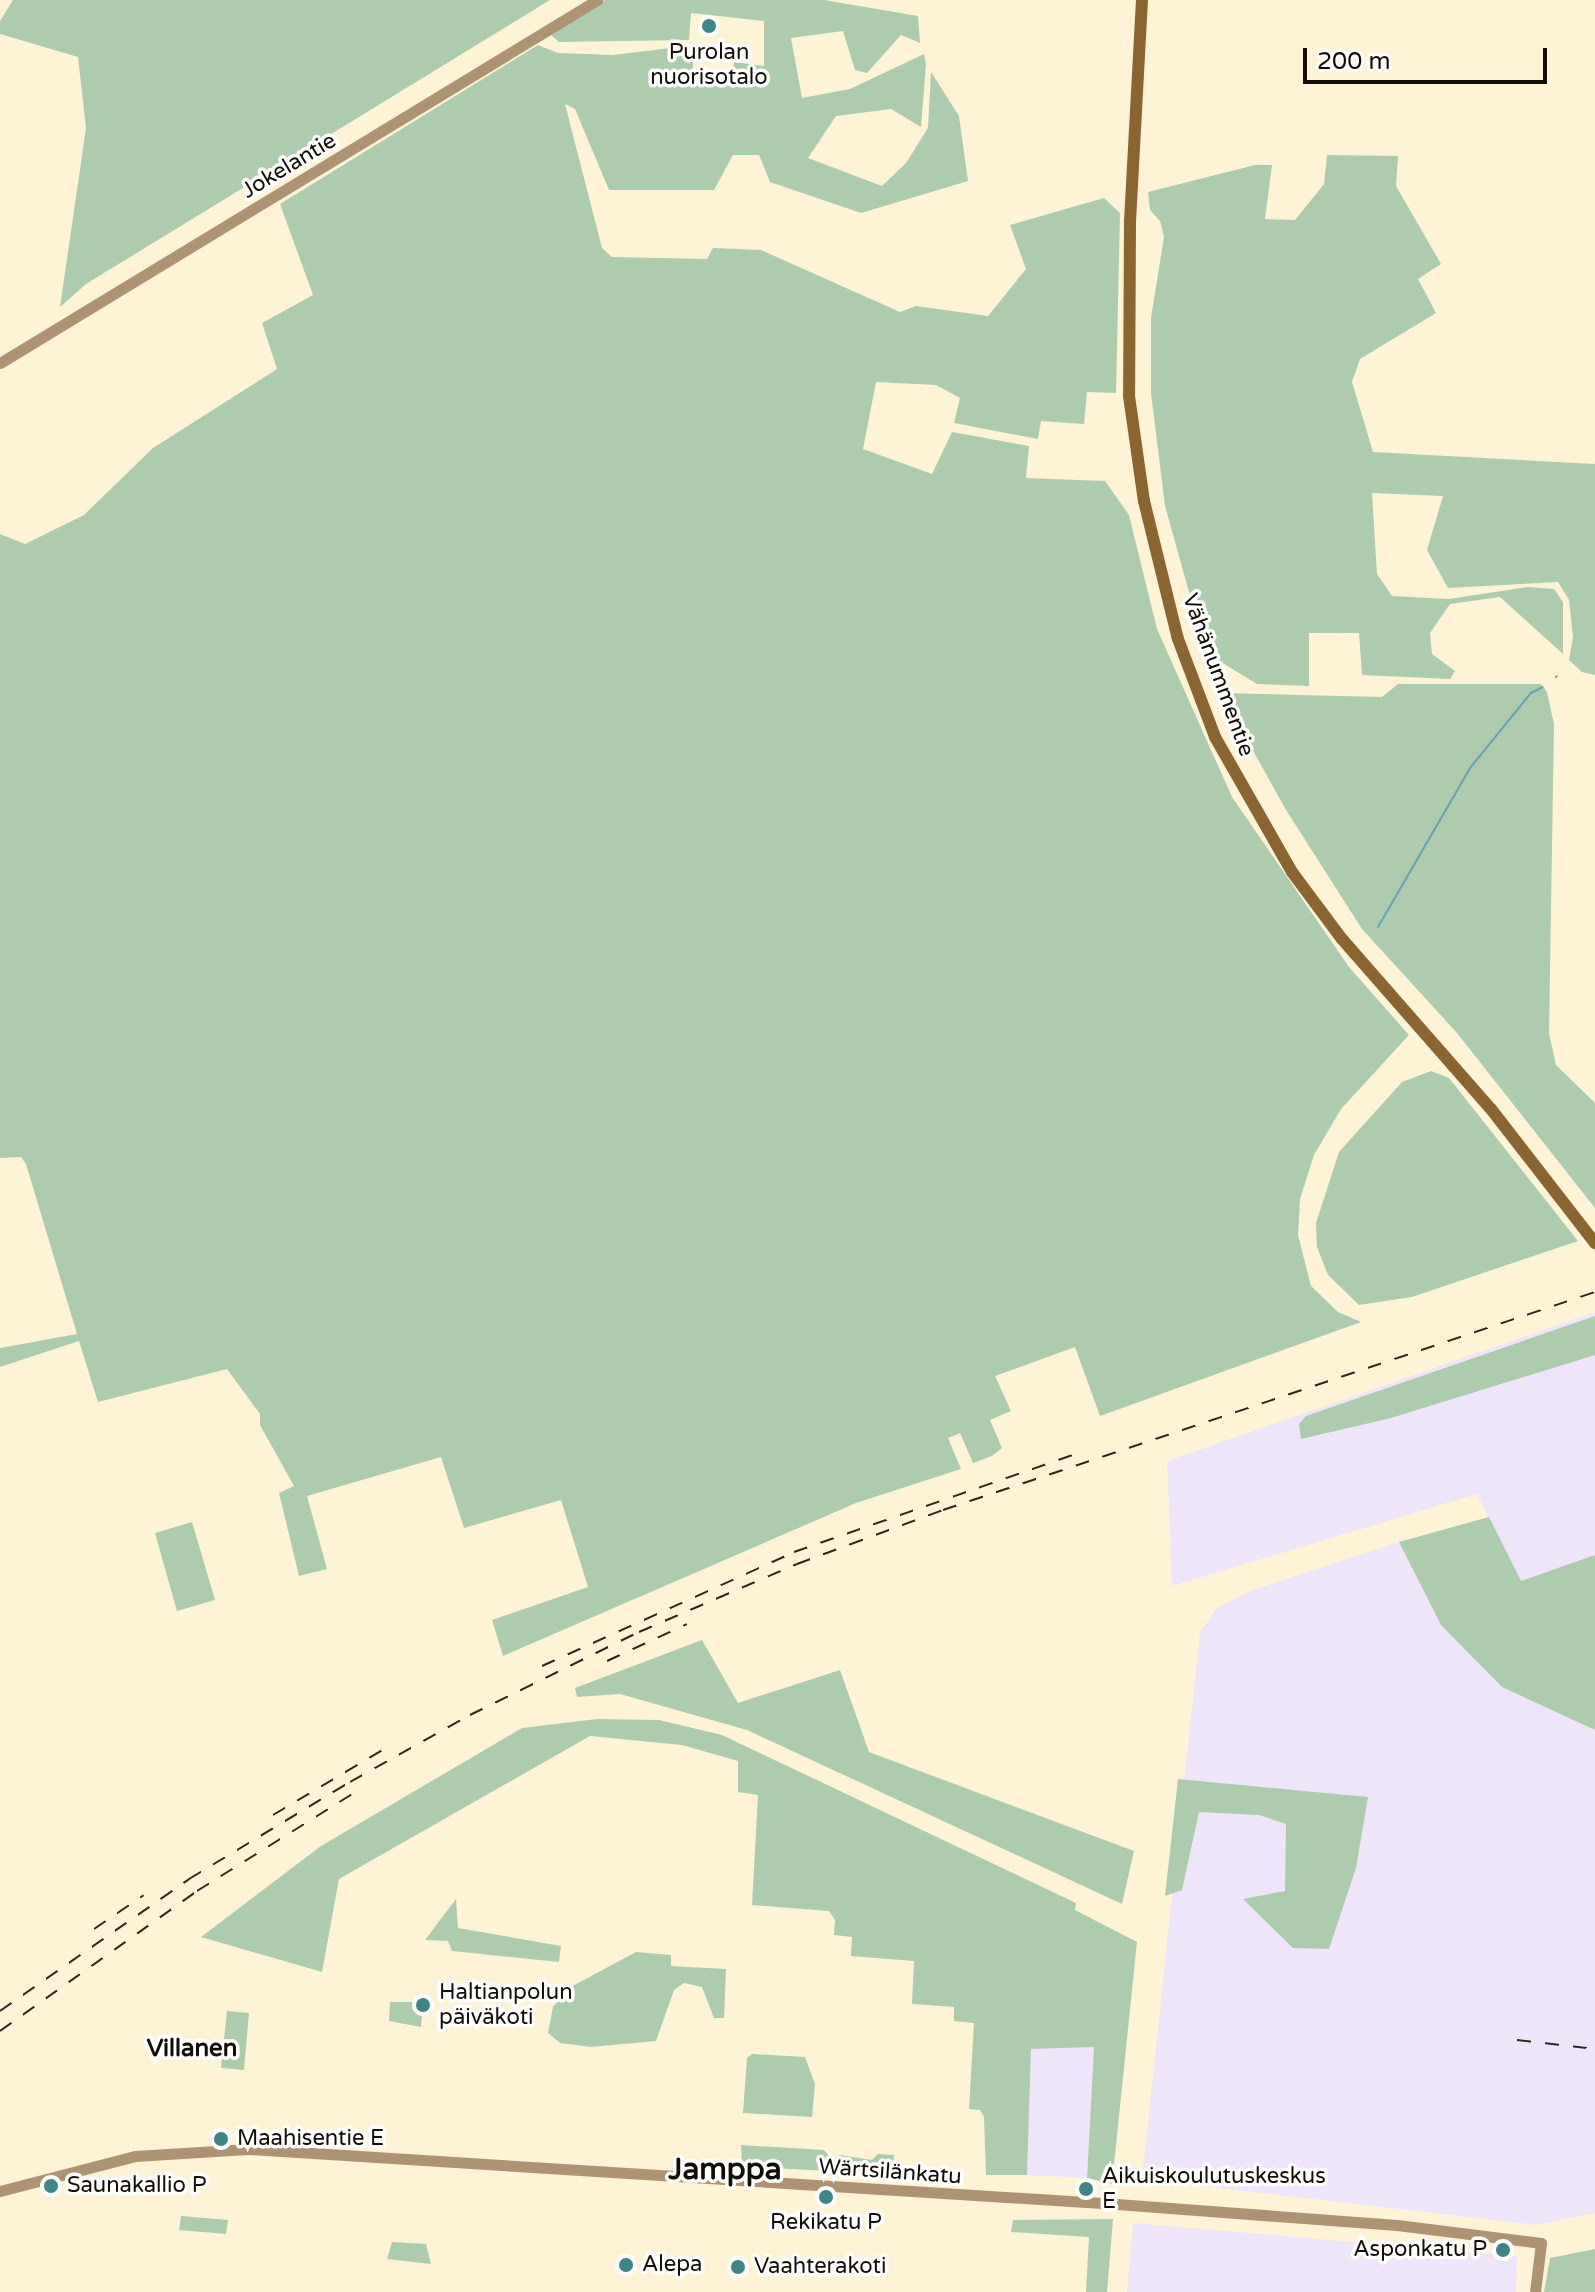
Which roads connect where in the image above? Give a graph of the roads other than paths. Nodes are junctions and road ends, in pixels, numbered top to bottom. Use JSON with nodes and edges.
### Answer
{"nodes":[{"id":1,"x":597,"y":0,"type":"edge"},
{"id":2,"x":1142,"y":0,"type":"edge"},
{"id":3,"x":0,"y":363,"type":"edge"},
{"id":4,"x":1595,"y":1243,"type":"edge"},
{"id":5,"x":0,"y":2191,"type":"edge"},
{"id":6,"x":1535,"y":2292,"type":"edge"}],
"edges":[{"from":1,"to":3,"type":"street","name":"Jokelantie"},
{"from":2,"to":4,"type":"main road","name":"Vähänummentie"},
{"from":5,"to":6,"type":"street","name":"Wärtsilänkatu"}]}
